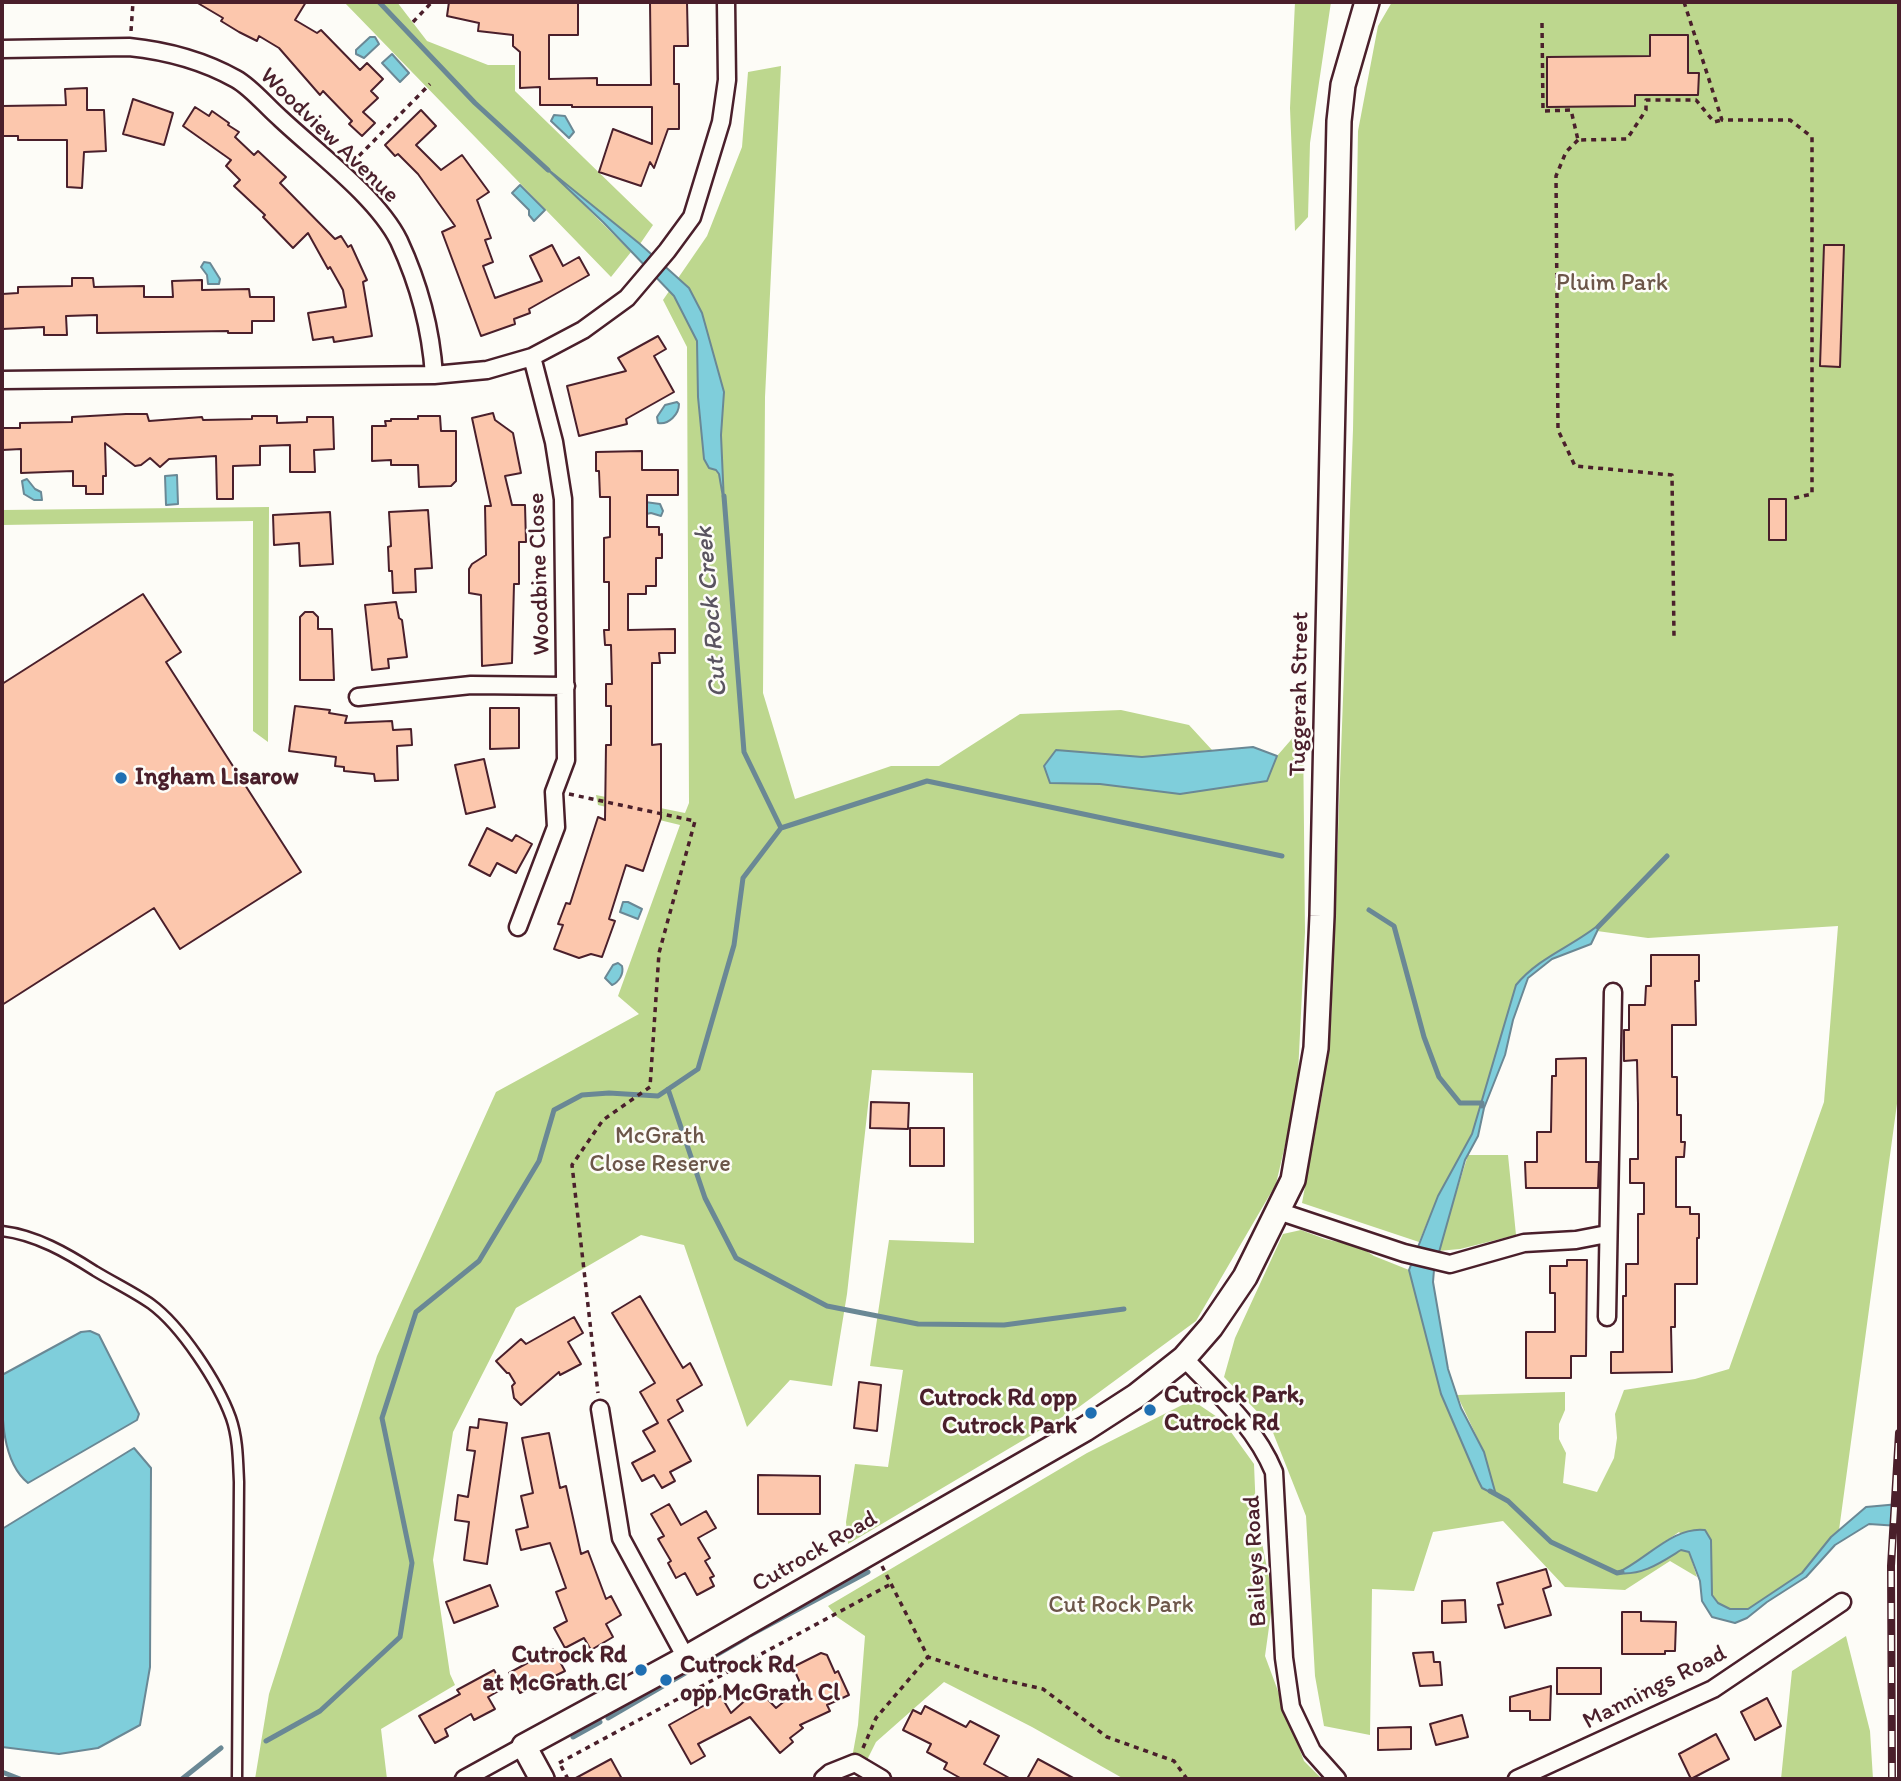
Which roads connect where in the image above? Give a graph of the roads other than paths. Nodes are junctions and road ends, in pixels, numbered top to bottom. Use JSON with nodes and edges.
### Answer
{"nodes":[{"id":1,"x":726,"y":2,"type":"edge"},
{"id":2,"x":1367,"y":2,"type":"edge"},
{"id":3,"x":2,"y":49,"type":"edge"},
{"id":4,"x":532,"y":357,"type":"junction"},
{"id":5,"x":434,"y":375,"type":"junction"},
{"id":6,"x":2,"y":380,"type":"edge"},
{"id":7,"x":566,"y":686,"type":"junction"},
{"id":8,"x":358,"y":697,"type":"dead end"},
{"id":9,"x":518,"y":928,"type":"dead end"},
{"id":10,"x":1613,"y":992,"type":"dead end"},
{"id":11,"x":1278,"y":1210,"type":"junction"},
{"id":12,"x":2,"y":1231,"type":"edge"},
{"id":13,"x":1607,"y":1234,"type":"junction"},
{"id":14,"x":1607,"y":1317,"type":"dead end"},
{"id":15,"x":1184,"y":1358,"type":"junction"},
{"id":16,"x":600,"y":1409,"type":"road end"},
{"id":17,"x":1842,"y":1602,"type":"dead end"},
{"id":18,"x":686,"y":1658,"type":"junction"},
{"id":19,"x":524,"y":1746,"type":"junction"},
{"id":20,"x":237,"y":1779,"type":"edge"},
{"id":21,"x":464,"y":1779,"type":"edge"},
{"id":22,"x":542,"y":1779,"type":"edge"},
{"id":23,"x":824,"y":1779,"type":"edge"},
{"id":24,"x":883,"y":1779,"type":"edge"},
{"id":25,"x":1338,"y":1779,"type":"edge"},
{"id":26,"x":1517,"y":1779,"type":"edge"}],
"edges":[{"from":1,"to":4,"type":"street"},
{"from":2,"to":11,"type":"street","name":"Tuggerah Street"},
{"from":3,"to":5,"type":"street","name":"Woodview Avenue"},
{"from":4,"to":5,"type":"street"},
{"from":4,"to":7,"type":"street","name":"Woodbine Close"},
{"from":5,"to":6,"type":"street"},
{"from":7,"to":8,"type":"street"},
{"from":7,"to":9,"type":"street","name":"Woodbine Close"},
{"from":10,"to":13,"type":"street"},
{"from":11,"to":13,"type":"street"},
{"from":11,"to":15,"type":"street","name":"Tuggerah Street"},
{"from":12,"to":20,"type":"lane"},
{"from":13,"to":14,"type":"street"},
{"from":15,"to":18,"type":"street","name":"Cutrock Road"},
{"from":15,"to":25,"type":"street","name":"Baileys Road"},
{"from":16,"to":18,"type":"street"},
{"from":17,"to":26,"type":"street","name":"Mannings Road"},
{"from":18,"to":19,"type":"street","name":"Cutrock Road"},
{"from":19,"to":21,"type":"street","name":"Cutrock Road"},
{"from":19,"to":22,"type":"street"},
{"from":23,"to":24,"type":"street"}]}
